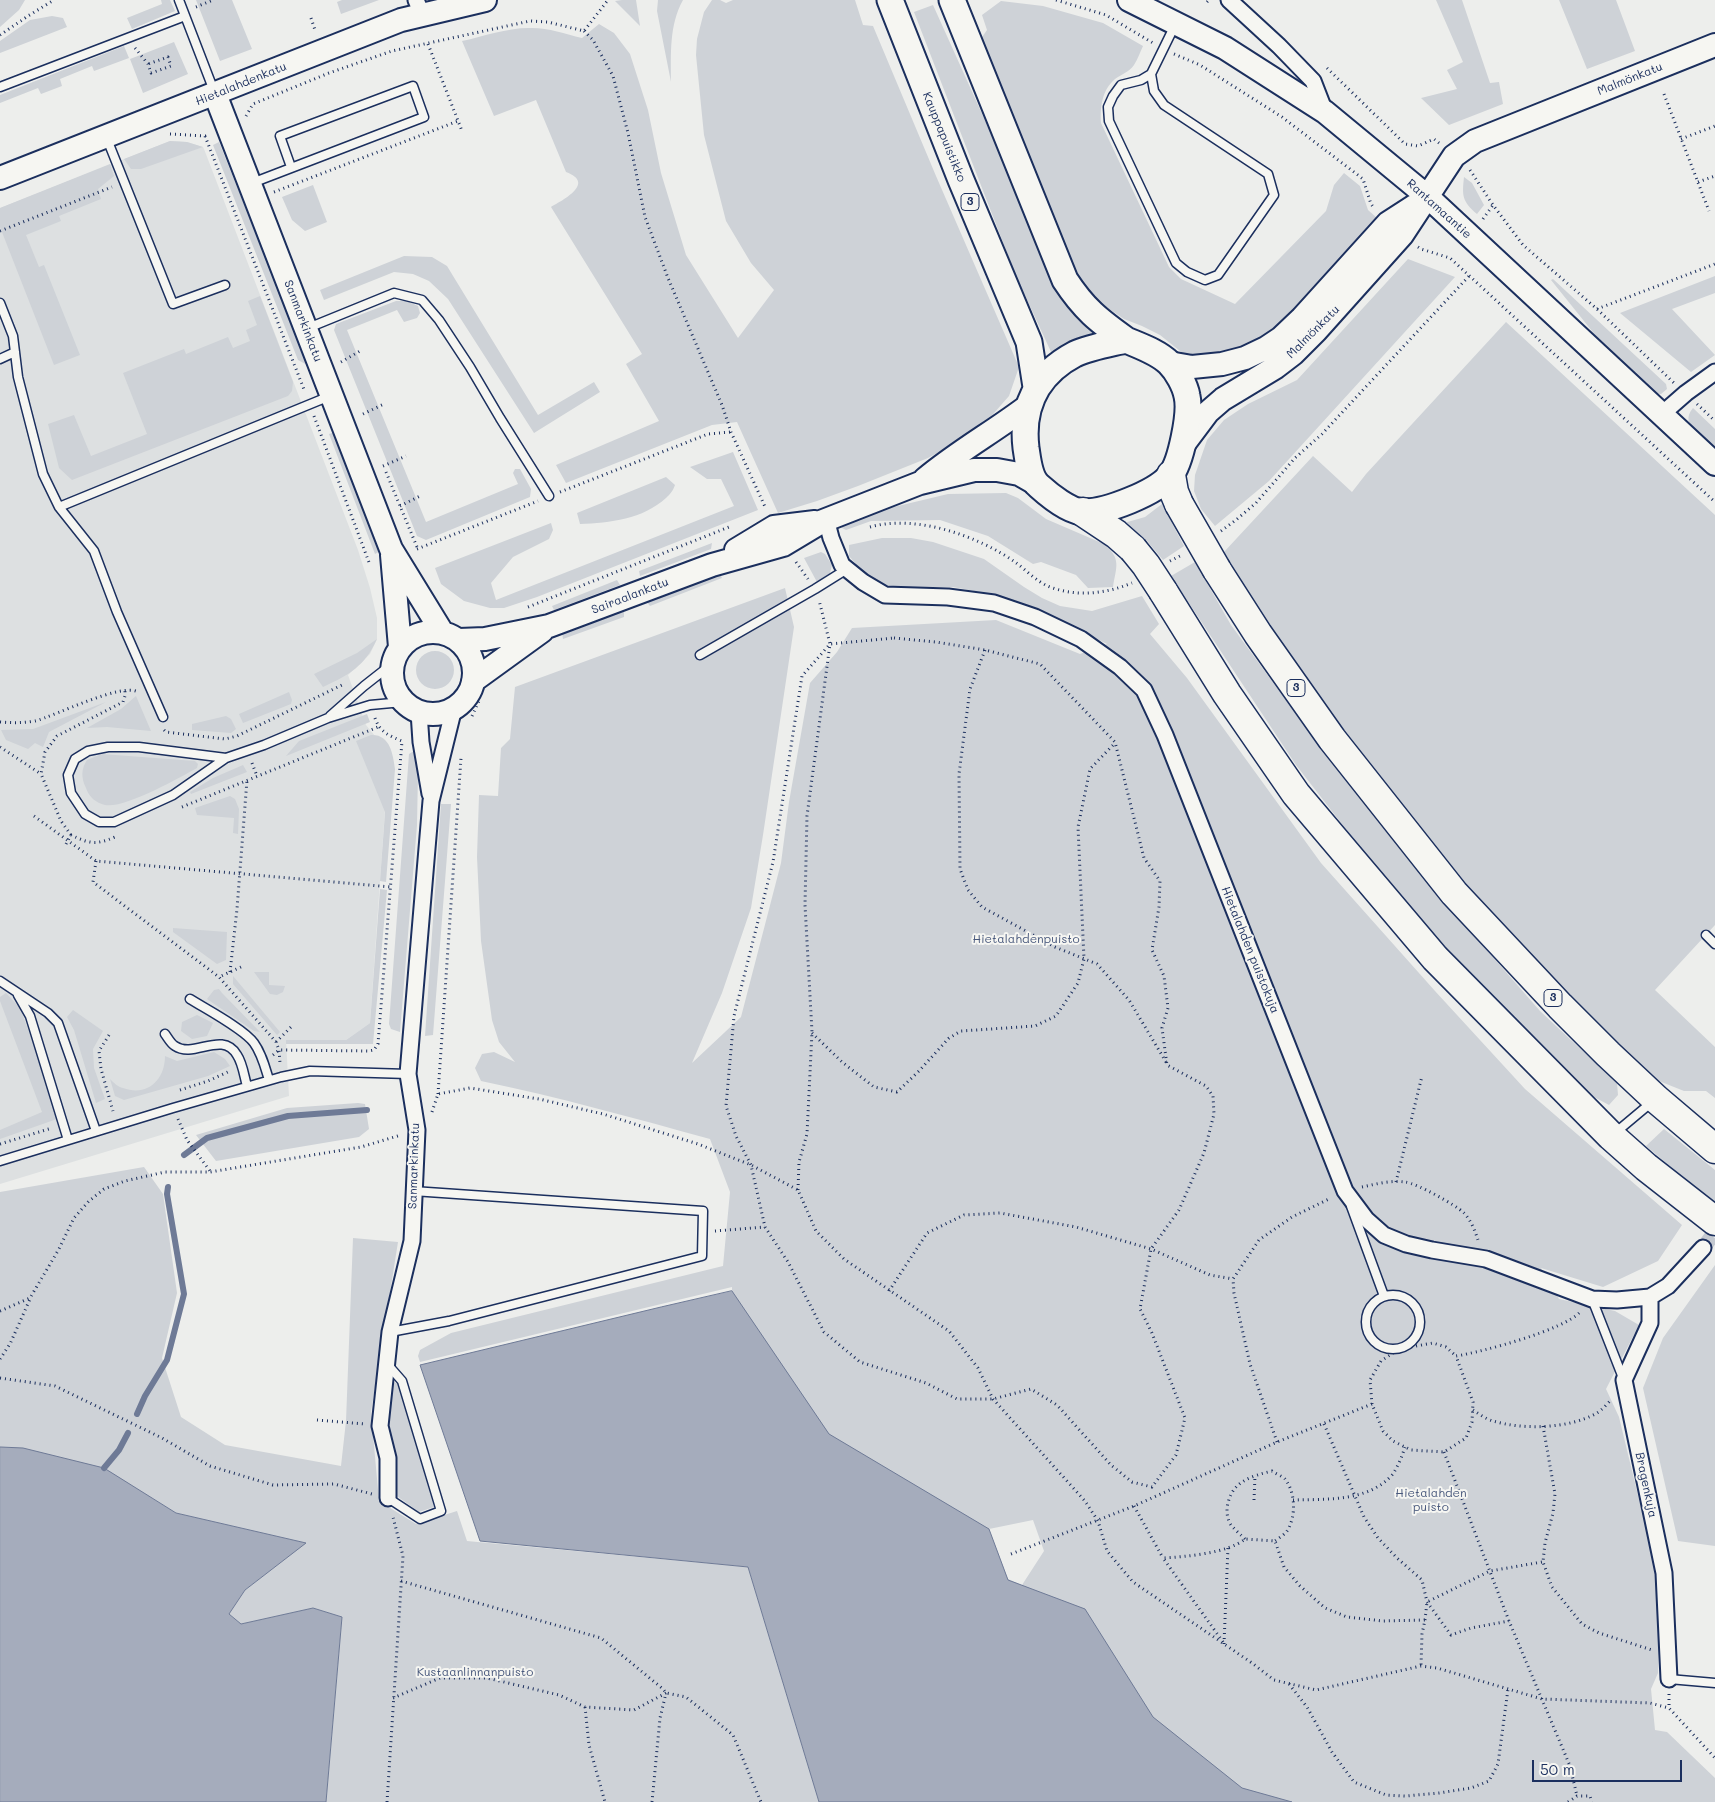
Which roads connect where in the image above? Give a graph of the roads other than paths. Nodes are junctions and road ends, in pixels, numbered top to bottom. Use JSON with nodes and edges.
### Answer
{"nodes":[{"id":1,"x":179,"y":0,"type":"edge"},
{"id":2,"x":485,"y":0,"type":"edge"},
{"id":3,"x":1128,"y":0,"type":"edge"},
{"id":4,"x":1229,"y":0,"type":"edge"},
{"id":5,"x":419,"y":7,"type":"edge"},
{"id":6,"x":894,"y":9,"type":"edge"},
{"id":7,"x":956,"y":10,"type":"edge"},
{"id":8,"x":185,"y":16,"type":"junction"},
{"id":9,"x":1176,"y":23,"type":"junction"},
{"id":10,"x":1715,"y":45,"type":"edge"},
{"id":11,"x":1151,"y":74,"type":"junction"},
{"id":12,"x":0,"y":87,"type":"edge"},
{"id":13,"x":215,"y":94,"type":"junction"},
{"id":14,"x":1325,"y":112,"type":"junction"},
{"id":15,"x":106,"y":137,"type":"junction"},
{"id":16,"x":292,"y":167,"type":"junction"},
{"id":17,"x":0,"y":178,"type":"edge"},
{"id":18,"x":250,"y":184,"type":"junction"},
{"id":19,"x":1428,"y":197,"type":"junction"},
{"id":20,"x":225,"y":285,"type":"dead end"},
{"id":21,"x":0,"y":303,"type":"edge"},
{"id":22,"x":306,"y":328,"type":"junction"},
{"id":23,"x":1126,"y":340,"type":"junction"},
{"id":24,"x":15,"y":352,"type":"junction"},
{"id":25,"x":0,"y":359,"type":"edge"},
{"id":26,"x":1169,"y":363,"type":"junction"},
{"id":27,"x":1715,"y":372,"type":"edge"},
{"id":28,"x":332,"y":395,"type":"junction"},
{"id":29,"x":1032,"y":396,"type":"junction"},
{"id":30,"x":1662,"y":414,"type":"junction"},
{"id":31,"x":1181,"y":448,"type":"junction"},
{"id":32,"x":1715,"y":464,"type":"edge"},
{"id":33,"x":1171,"y":475,"type":"junction"},
{"id":34,"x":1033,"y":482,"type":"junction"},
{"id":35,"x":920,"y":483,"type":"junction"},
{"id":36,"x":549,"y":496,"type":"road end"},
{"id":37,"x":59,"y":507,"type":"junction"},
{"id":38,"x":1083,"y":512,"type":"junction"},
{"id":39,"x":825,"y":520,"type":"junction"},
{"id":40,"x":391,"y":549,"type":"junction"},
{"id":41,"x":847,"y":569,"type":"junction"},
{"id":42,"x":549,"y":626,"type":"junction"},
{"id":43,"x":450,"y":636,"type":"junction"},
{"id":44,"x":700,"y":655,"type":"dead end"},
{"id":45,"x":396,"y":656,"type":"junction"},
{"id":46,"x":473,"y":681,"type":"junction"},
{"id":47,"x":411,"y":707,"type":"junction"},
{"id":48,"x":454,"y":708,"type":"junction"},
{"id":49,"x":164,"y":717,"type":"dead end"},
{"id":50,"x":328,"y":718,"type":"junction"},
{"id":51,"x":226,"y":758,"type":"junction"},
{"id":52,"x":431,"y":801,"type":"junction"},
{"id":53,"x":1706,"y":935,"type":"dead end"},
{"id":54,"x":1715,"y":944,"type":"edge"},
{"id":55,"x":0,"y":981,"type":"edge"},
{"id":56,"x":15,"y":991,"type":"junction"},
{"id":57,"x":190,"y":999,"type":"dead end"},
{"id":58,"x":165,"y":1034,"type":"dead end"},
{"id":59,"x":408,"y":1074,"type":"junction"},
{"id":60,"x":269,"y":1080,"type":"junction"},
{"id":61,"x":247,"y":1086,"type":"junction"},
{"id":62,"x":1656,"y":1099,"type":"junction"},
{"id":63,"x":96,"y":1131,"type":"junction"},
{"id":64,"x":1612,"y":1136,"type":"junction"},
{"id":65,"x":68,"y":1140,"type":"junction"},
{"id":66,"x":1715,"y":1149,"type":"edge"},
{"id":67,"x":0,"y":1161,"type":"edge"},
{"id":68,"x":413,"y":1191,"type":"junction"},
{"id":69,"x":1345,"y":1191,"type":"junction"},
{"id":70,"x":1715,"y":1221,"type":"edge"},
{"id":71,"x":1703,"y":1248,"type":"tunnel mouth"},
{"id":72,"x":1384,"y":1296,"type":"junction"},
{"id":73,"x":1650,"y":1297,"type":"junction"},
{"id":74,"x":1592,"y":1299,"type":"junction"},
{"id":75,"x":390,"y":1332,"type":"junction"},
{"id":76,"x":387,"y":1364,"type":"junction"},
{"id":77,"x":1624,"y":1383,"type":"junction"},
{"id":78,"x":388,"y":1498,"type":"joint"},
{"id":79,"x":1669,"y":1679,"type":"joint"},
{"id":80,"x":1715,"y":1683,"type":"edge"}],
"edges":[{"from":1,"to":8,"type":"lane"},
{"from":2,"to":5,"type":"street","name":"Hietalahdenkatu"},
{"from":3,"to":9,"type":"street","name":"Rantamaantie"},
{"from":4,"to":14,"type":"street"},
{"from":5,"to":13,"type":"street","name":"Hietalahdenkatu"},
{"from":6,"to":29,"type":"main road","name":"Kauppapuistikko","number":"3"},
{"from":7,"to":23,"type":"main road"},
{"from":8,"to":12,"type":"lane"},
{"from":8,"to":13,"type":"lane"},
{"from":9,"to":11,"type":"lane"},
{"from":9,"to":14,"type":"street","name":"Rantamaantie"},
{"from":10,"to":19,"type":"street","name":"Malmönkatu"},
{"from":11,"to":11,"type":"lane"},
{"from":13,"to":15,"type":"street","name":"Hietalahdenkatu"},
{"from":13,"to":18,"type":"street","name":"Sanmarkinkatu"},
{"from":14,"to":19,"type":"street","name":"Rantamaantie"},
{"from":15,"to":17,"type":"street","name":"Hietalahdenkatu"},
{"from":15,"to":20,"type":"lane"},
{"from":16,"to":16,"type":"lane"},
{"from":16,"to":18,"type":"lane"},
{"from":18,"to":22,"type":"street","name":"Sanmarkinkatu"},
{"from":19,"to":26,"type":"street","name":"Malmönkatu"},
{"from":19,"to":30,"type":"street","name":"Rantamaantie"},
{"from":19,"to":31,"type":"street","name":"Malmönkatu"},
{"from":21,"to":24,"type":"lane"},
{"from":22,"to":28,"type":"street","name":"Sanmarkinkatu"},
{"from":22,"to":36,"type":"lane"},
{"from":23,"to":26,"type":"main road"},
{"from":23,"to":29,"type":"main road"},
{"from":24,"to":25,"type":"lane"},
{"from":24,"to":37,"type":"lane"},
{"from":26,"to":31,"type":"main road"},
{"from":27,"to":30,"type":"street"},
{"from":28,"to":37,"type":"lane"},
{"from":28,"to":40,"type":"street","name":"Sanmarkinkatu"},
{"from":29,"to":34,"type":"main road","number":"3"},
{"from":29,"to":35,"type":"street","name":"Sairaalankatu"},
{"from":30,"to":32,"type":"street","name":"Rantamaantie"},
{"from":31,"to":33,"type":"main road"},
{"from":33,"to":38,"type":"main road"},
{"from":33,"to":62,"type":"highway","number":"3","bridge":true},
{"from":34,"to":35,"type":"street","name":"Sairaalankatu"},
{"from":34,"to":38,"type":"main road"},
{"from":35,"to":39,"type":"street","name":"Sairaalankatu"},
{"from":37,"to":49,"type":"lane"},
{"from":38,"to":64,"type":"highway","bridge":true},
{"from":39,"to":41,"type":"street","name":"Hietalahden puistokuja"},
{"from":39,"to":42,"type":"street","name":"Sairaalankatu"},
{"from":40,"to":43,"type":"street","name":"Sanmarkinkatu"},
{"from":40,"to":45,"type":"street","name":"Sanmarkinkatu"},
{"from":41,"to":44,"type":"lane"},
{"from":41,"to":69,"type":"street","name":"Hietalahden puistokuja"},
{"from":42,"to":43,"type":"street","name":"Sairaalankatu"},
{"from":42,"to":46,"type":"street","name":"Sairaalankatu"},
{"from":43,"to":45,"type":"street"},
{"from":43,"to":46,"type":"street"},
{"from":45,"to":47,"type":"street"},
{"from":45,"to":50,"type":"lane"},
{"from":46,"to":48,"type":"street"},
{"from":47,"to":48,"type":"street"},
{"from":47,"to":50,"type":"lane"},
{"from":47,"to":52,"type":"street","name":"Sanmarkinkatu"},
{"from":48,"to":52,"type":"street","name":"Sanmarkinkatu"},
{"from":50,"to":51,"type":"lane"},
{"from":51,"to":51,"type":"lane"},
{"from":52,"to":59,"type":"street","name":"Sanmarkinkatu"},
{"from":53,"to":54,"type":"lane"},
{"from":55,"to":56,"type":"lane"},
{"from":56,"to":63,"type":"lane"},
{"from":56,"to":65,"type":"lane"},
{"from":57,"to":60,"type":"lane"},
{"from":58,"to":61,"type":"lane"},
{"from":59,"to":60,"type":"lane"},
{"from":59,"to":68,"type":"street","name":"Sanmarkinkatu"},
{"from":60,"to":61,"type":"lane"},
{"from":61,"to":63,"type":"lane"},
{"from":62,"to":64,"type":"lane"},
{"from":62,"to":66,"type":"highway","number":"3"},
{"from":63,"to":65,"type":"lane"},
{"from":64,"to":70,"type":"highway"},
{"from":65,"to":67,"type":"lane"},
{"from":68,"to":75,"type":"street","name":"Sanmarkinkatu"},
{"from":68,"to":75,"type":"lane"},
{"from":69,"to":72,"type":"lane"},
{"from":69,"to":74,"type":"street","name":"Hietalahden puistokuja"},
{"from":71,"to":73,"type":"street","name":"Hietalahden puistokuja"},
{"from":72,"to":72,"type":"lane"},
{"from":73,"to":74,"type":"street","name":"Hietalahden puistokuja"},
{"from":73,"to":77,"type":"street"},
{"from":74,"to":77,"type":"lane"},
{"from":75,"to":76,"type":"street","name":"Sanmarkinkatu"},
{"from":76,"to":78,"type":"street","name":"Sanmarkinkatu"},
{"from":76,"to":78,"type":"lane"},
{"from":77,"to":79,"type":"street","name":"Bragenkuja"},
{"from":79,"to":80,"type":"lane"}]}
